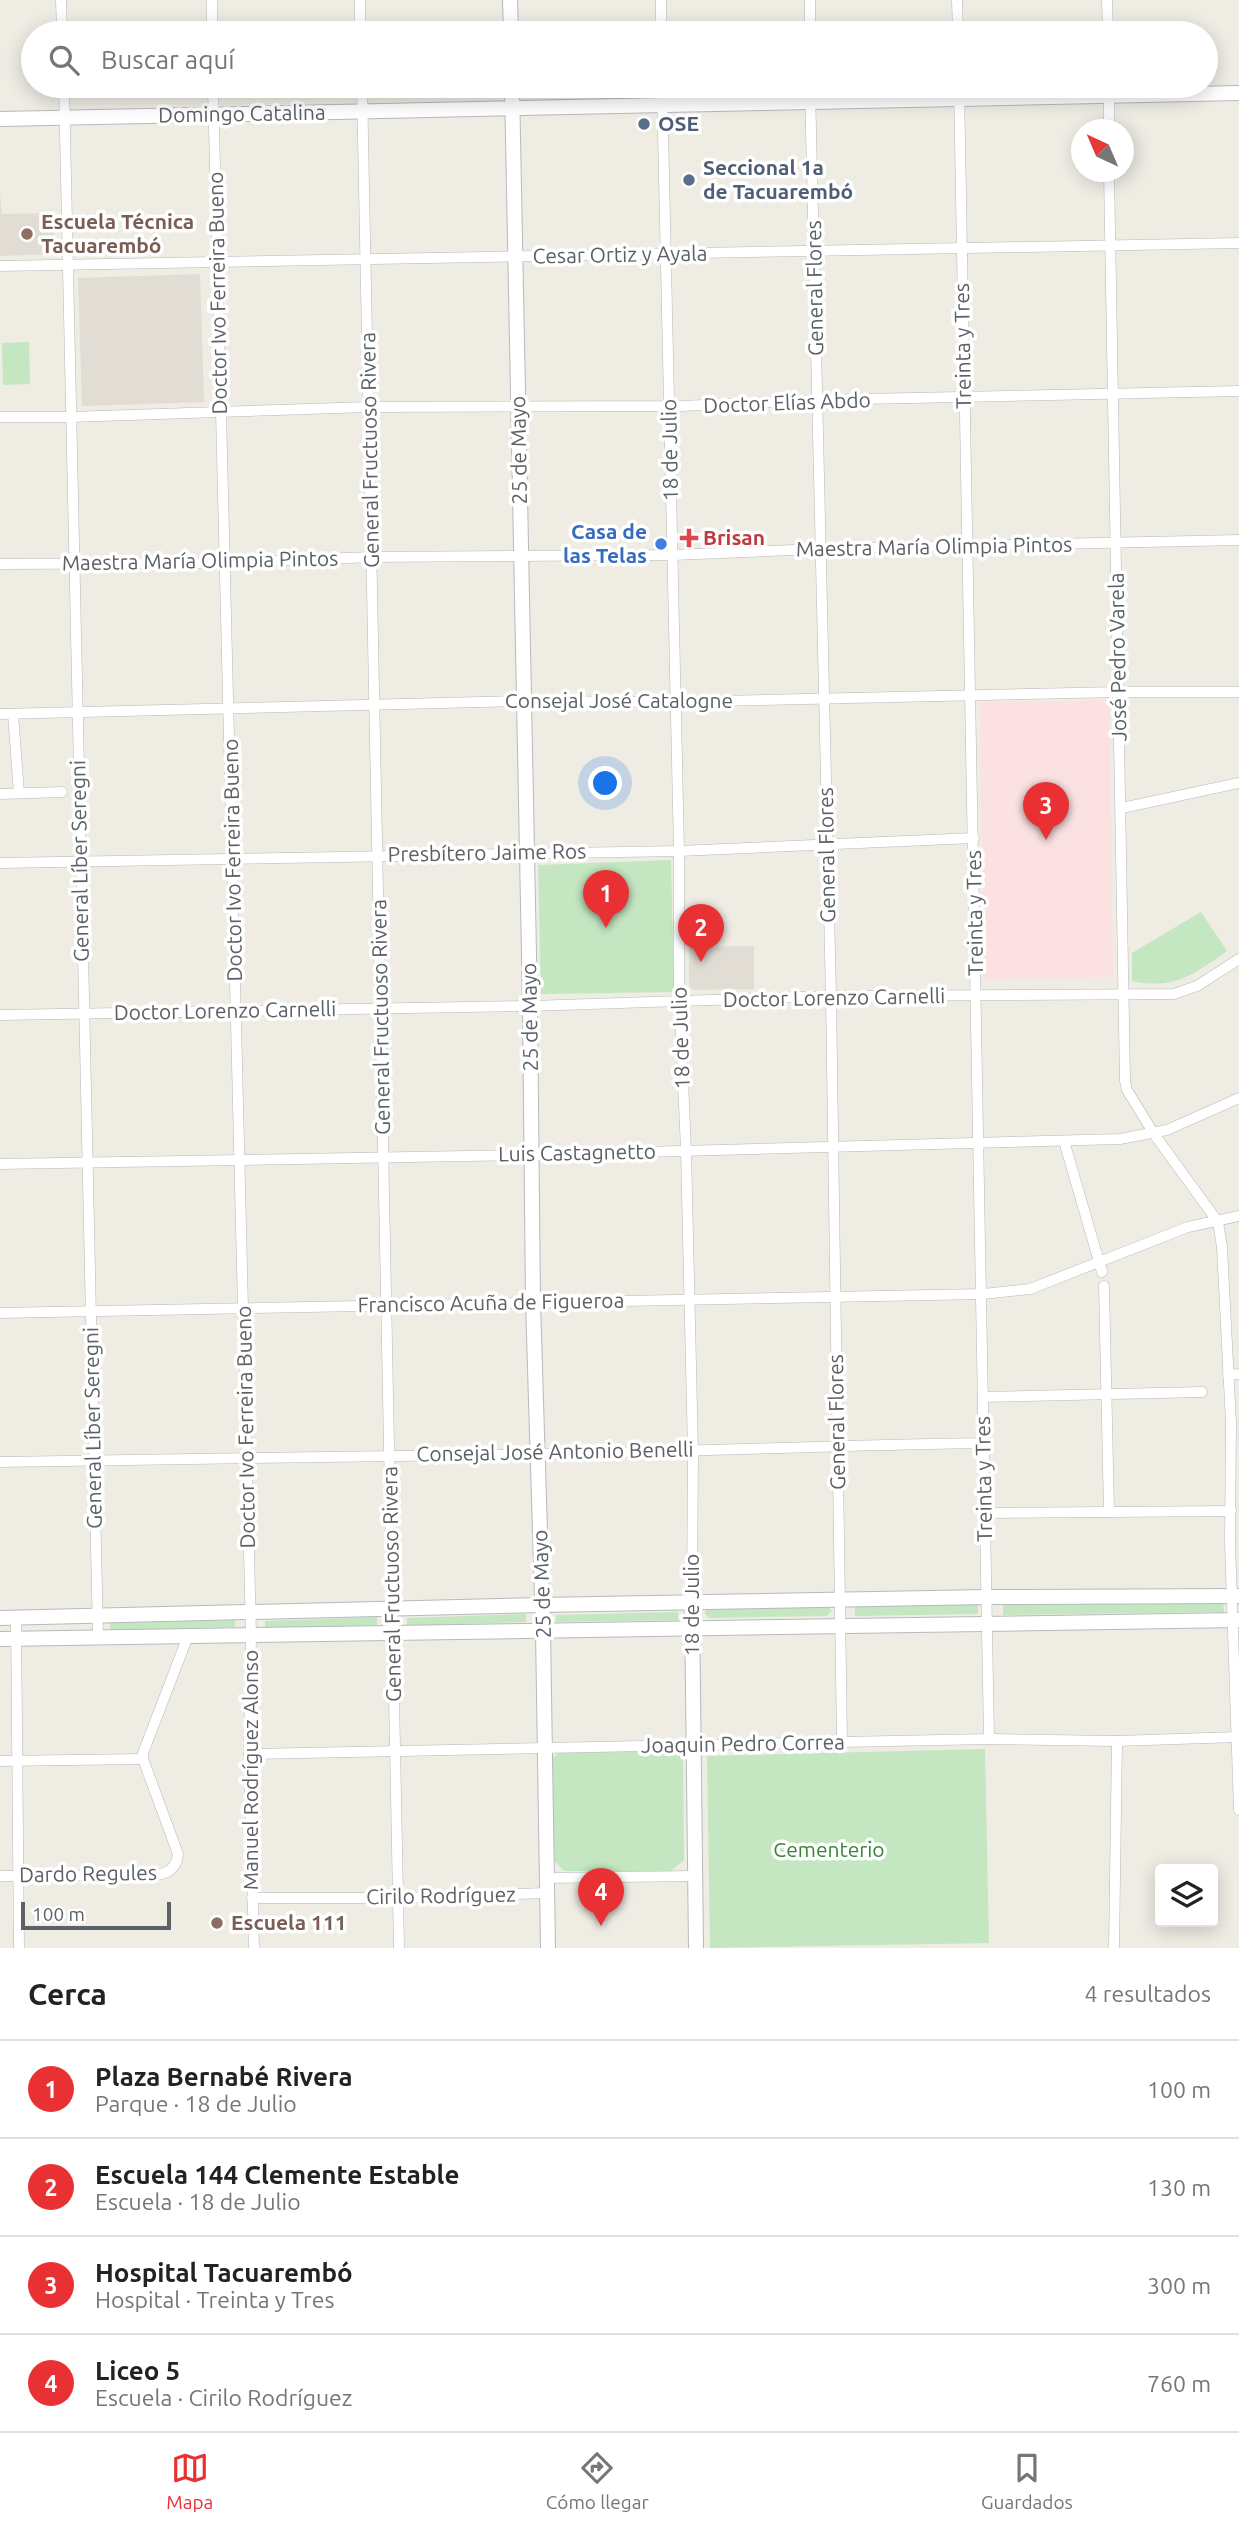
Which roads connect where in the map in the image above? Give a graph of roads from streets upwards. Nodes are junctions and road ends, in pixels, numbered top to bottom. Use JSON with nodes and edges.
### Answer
{"nodes":[{"id":1,"x":61,"y":0,"type":"edge"},
{"id":2,"x":212,"y":0,"type":"edge"},
{"id":3,"x":360,"y":0,"type":"edge"},
{"id":4,"x":510,"y":0,"type":"edge"},
{"id":5,"x":661,"y":0,"type":"edge"},
{"id":6,"x":810,"y":0,"type":"edge"},
{"id":7,"x":957,"y":0,"type":"edge"},
{"id":8,"x":1107,"y":0,"type":"edge"},
{"id":9,"x":62,"y":21,"type":"edge"},
{"id":10,"x":212,"y":21,"type":"edge"},
{"id":11,"x":360,"y":21,"type":"edge"},
{"id":12,"x":511,"y":21,"type":"edge"},
{"id":13,"x":662,"y":21,"type":"edge"},
{"id":14,"x":810,"y":21,"type":"edge"},
{"id":15,"x":958,"y":21,"type":"edge"},
{"id":16,"x":1108,"y":21,"type":"edge"},
{"id":17,"x":1218,"y":93,"type":"edge"},
{"id":18,"x":1239,"y":93,"type":"edge"},
{"id":19,"x":64,"y":98,"type":"edge"},
{"id":20,"x":213,"y":98,"type":"edge"},
{"id":21,"x":362,"y":98,"type":"edge"},
{"id":22,"x":512,"y":98,"type":"edge"},
{"id":23,"x":663,"y":98,"type":"edge"},
{"id":24,"x":811,"y":98,"type":"edge"},
{"id":25,"x":885,"y":98,"type":"edge"},
{"id":26,"x":959,"y":98,"type":"edge"},
{"id":27,"x":1109,"y":98,"type":"edge"},
{"id":28,"x":811,"y":104,"type":"junction"},
{"id":29,"x":663,"y":107,"type":"junction"},
{"id":30,"x":512,"y":108,"type":"junction"},
{"id":31,"x":362,"y":111,"type":"junction"},
{"id":32,"x":213,"y":115,"type":"junction"},
{"id":33,"x":65,"y":118,"type":"junction"},
{"id":34,"x":0,"y":119,"type":"edge"},
{"id":35,"x":1109,"y":119,"type":"edge"},
{"id":36,"x":1109,"y":182,"type":"edge"},
{"id":37,"x":1239,"y":243,"type":"edge"},
{"id":38,"x":1110,"y":246,"type":"junction"},
{"id":39,"x":962,"y":249,"type":"junction"},
{"id":40,"x":666,"y":253,"type":"junction"},
{"id":41,"x":814,"y":253,"type":"junction"},
{"id":42,"x":516,"y":257,"type":"junction"},
{"id":43,"x":366,"y":260,"type":"junction"},
{"id":44,"x":218,"y":263,"type":"junction"},
{"id":45,"x":66,"y":265,"type":"junction"},
{"id":46,"x":0,"y":266,"type":"edge"},
{"id":47,"x":1239,"y":391,"type":"edge"},
{"id":48,"x":1113,"y":393,"type":"junction"},
{"id":49,"x":964,"y":398,"type":"junction"},
{"id":50,"x":817,"y":400,"type":"junction"},
{"id":51,"x":518,"y":406,"type":"junction"},
{"id":52,"x":369,"y":407,"type":"junction"},
{"id":53,"x":669,"y":407,"type":"junction"},
{"id":54,"x":221,"y":411,"type":"junction"},
{"id":55,"x":0,"y":417,"type":"edge"},
{"id":56,"x":70,"y":418,"type":"junction"},
{"id":57,"x":1239,"y":540,"type":"edge"},
{"id":58,"x":1115,"y":543,"type":"junction"},
{"id":59,"x":968,"y":547,"type":"junction"},
{"id":60,"x":820,"y":549,"type":"junction"},
{"id":61,"x":520,"y":555,"type":"junction"},
{"id":62,"x":673,"y":555,"type":"junction"},
{"id":63,"x":372,"y":557,"type":"junction"},
{"id":64,"x":72,"y":563,"type":"junction"},
{"id":65,"x":224,"y":563,"type":"junction"},
{"id":66,"x":0,"y":564,"type":"edge"},
{"id":67,"x":1118,"y":692,"type":"junction"},
{"id":68,"x":1239,"y":692,"type":"edge"},
{"id":69,"x":971,"y":695,"type":"junction"},
{"id":70,"x":823,"y":698,"type":"junction"},
{"id":71,"x":523,"y":701,"type":"junction"},
{"id":72,"x":675,"y":702,"type":"junction"},
{"id":73,"x":375,"y":706,"type":"junction"},
{"id":74,"x":229,"y":709,"type":"junction"},
{"id":75,"x":77,"y":712,"type":"junction"},
{"id":76,"x":0,"y":714,"type":"edge"},
{"id":77,"x":13,"y":714,"type":"junction"},
{"id":78,"x":1239,"y":783,"type":"edge"},
{"id":79,"x":62,"y":792,"type":"dead end"},
{"id":80,"x":19,"y":793,"type":"junction"},
{"id":81,"x":0,"y":794,"type":"edge"},
{"id":82,"x":1122,"y":808,"type":"junction"},
{"id":83,"x":974,"y":838,"type":"junction"},
{"id":84,"x":827,"y":844,"type":"junction"},
{"id":85,"x":679,"y":850,"type":"junction"},
{"id":86,"x":527,"y":852,"type":"junction"},
{"id":87,"x":378,"y":855,"type":"junction"},
{"id":88,"x":233,"y":859,"type":"junction"},
{"id":89,"x":80,"y":861,"type":"junction"},
{"id":90,"x":0,"y":863,"type":"edge"},
{"id":91,"x":1239,"y":959,"type":"edge"},
{"id":92,"x":976,"y":995,"type":"junction"},
{"id":93,"x":1124,"y":995,"type":"junction"},
{"id":94,"x":831,"y":996,"type":"junction"},
{"id":95,"x":680,"y":1002,"type":"junction"},
{"id":96,"x":530,"y":1006,"type":"junction"},
{"id":97,"x":381,"y":1008,"type":"junction"},
{"id":98,"x":236,"y":1011,"type":"junction"},
{"id":99,"x":84,"y":1013,"type":"junction"},
{"id":100,"x":0,"y":1015,"type":"edge"},
{"id":101,"x":1239,"y":1098,"type":"edge"},
{"id":102,"x":1154,"y":1134,"type":"junction"},
{"id":103,"x":1064,"y":1141,"type":"junction"},
{"id":104,"x":979,"y":1144,"type":"junction"},
{"id":105,"x":833,"y":1147,"type":"junction"},
{"id":106,"x":686,"y":1151,"type":"junction"},
{"id":107,"x":532,"y":1155,"type":"junction"},
{"id":108,"x":383,"y":1157,"type":"junction"},
{"id":109,"x":239,"y":1160,"type":"junction"},
{"id":110,"x":87,"y":1162,"type":"junction"},
{"id":111,"x":0,"y":1164,"type":"edge"},
{"id":112,"x":1239,"y":1216,"type":"edge"},
{"id":113,"x":1218,"y":1222,"type":"junction"},
{"id":114,"x":1100,"y":1267,"type":"junction"},
{"id":115,"x":1104,"y":1286,"type":"dead end"},
{"id":116,"x":982,"y":1294,"type":"junction"},
{"id":117,"x":836,"y":1296,"type":"junction"},
{"id":118,"x":688,"y":1300,"type":"junction"},
{"id":119,"x":533,"y":1302,"type":"junction"},
{"id":120,"x":386,"y":1305,"type":"junction"},
{"id":121,"x":243,"y":1308,"type":"junction"},
{"id":122,"x":90,"y":1311,"type":"junction"},
{"id":123,"x":0,"y":1313,"type":"edge"},
{"id":124,"x":1234,"y":1375,"type":"edge"},
{"id":125,"x":1202,"y":1392,"type":"dead end"},
{"id":126,"x":1106,"y":1394,"type":"junction"},
{"id":127,"x":983,"y":1397,"type":"junction"},
{"id":128,"x":984,"y":1443,"type":"junction"},
{"id":129,"x":837,"y":1445,"type":"junction"},
{"id":130,"x":692,"y":1451,"type":"junction"},
{"id":131,"x":389,"y":1454,"type":"junction"},
{"id":132,"x":538,"y":1454,"type":"junction"},
{"id":133,"x":246,"y":1459,"type":"junction"},
{"id":134,"x":93,"y":1460,"type":"junction"},
{"id":135,"x":0,"y":1462,"type":"edge"},
{"id":136,"x":1235,"y":1497,"type":"edge"},
{"id":137,"x":1231,"y":1511,"type":"junction"},
{"id":138,"x":1109,"y":1512,"type":"junction"},
{"id":139,"x":985,"y":1513,"type":"junction"},
{"id":140,"x":1236,"y":1596,"type":"edge"},
{"id":141,"x":987,"y":1598,"type":"junction"},
{"id":142,"x":841,"y":1601,"type":"junction"},
{"id":143,"x":692,"y":1603,"type":"junction"},
{"id":144,"x":542,"y":1605,"type":"junction"},
{"id":145,"x":393,"y":1610,"type":"junction"},
{"id":146,"x":250,"y":1612,"type":"junction"},
{"id":147,"x":97,"y":1615,"type":"junction"},
{"id":148,"x":0,"y":1618,"type":"edge"},
{"id":149,"x":16,"y":1618,"type":"junction"},
{"id":150,"x":1236,"y":1620,"type":"edge"},
{"id":151,"x":987,"y":1622,"type":"junction"},
{"id":152,"x":841,"y":1624,"type":"junction"},
{"id":153,"x":693,"y":1629,"type":"junction"},
{"id":154,"x":543,"y":1630,"type":"junction"},
{"id":155,"x":393,"y":1633,"type":"junction"},
{"id":156,"x":251,"y":1634,"type":"junction"},
{"id":157,"x":188,"y":1636,"type":"junction"},
{"id":158,"x":98,"y":1637,"type":"junction"},
{"id":159,"x":16,"y":1638,"type":"junction"},
{"id":160,"x":0,"y":1639,"type":"edge"},
{"id":161,"x":1237,"y":1737,"type":"junction"},
{"id":162,"x":989,"y":1739,"type":"junction"},
{"id":163,"x":1117,"y":1741,"type":"junction"},
{"id":164,"x":842,"y":1742,"type":"junction"},
{"id":165,"x":693,"y":1745,"type":"junction"},
{"id":166,"x":544,"y":1748,"type":"junction"},
{"id":167,"x":1238,"y":1751,"type":"edge"},
{"id":168,"x":395,"y":1752,"type":"junction"},
{"id":169,"x":249,"y":1754,"type":"junction"},
{"id":170,"x":143,"y":1759,"type":"junction"},
{"id":171,"x":0,"y":1761,"type":"edge"},
{"id":172,"x":18,"y":1761,"type":"junction"},
{"id":173,"x":1239,"y":1810,"type":"edge"},
{"id":174,"x":0,"y":1876,"type":"edge"},
{"id":175,"x":19,"y":1876,"type":"junction"},
{"id":176,"x":694,"y":1876,"type":"junction"},
{"id":177,"x":546,"y":1878,"type":"junction"},
{"id":178,"x":546,"y":1893,"type":"junction"},
{"id":179,"x":252,"y":1898,"type":"junction"},
{"id":180,"x":398,"y":1898,"type":"junction"},
{"id":181,"x":19,"y":1948,"type":"edge"},
{"id":182,"x":254,"y":1948,"type":"edge"},
{"id":183,"x":399,"y":1948,"type":"edge"},
{"id":184,"x":548,"y":1948,"type":"edge"},
{"id":185,"x":696,"y":1948,"type":"edge"},
{"id":186,"x":1114,"y":1948,"type":"edge"}],
"edges":[{"from":1,"to":9,"type":"street"},
{"from":2,"to":10,"type":"street"},
{"from":3,"to":11,"type":"street"},
{"from":4,"to":12,"type":"street"},
{"from":5,"to":13,"type":"street"},
{"from":6,"to":14,"type":"street"},
{"from":7,"to":15,"type":"street"},
{"from":8,"to":16,"type":"street"},
{"from":17,"to":18,"type":"street","name":"Domingo Catalina"},
{"from":19,"to":33,"type":"street","name":"General Líber Seregni"},
{"from":20,"to":32,"type":"street","name":"Doctor Ivo Ferreira Bueno"},
{"from":21,"to":31,"type":"street","name":"General Fructuoso Rivera"},
{"from":22,"to":30,"type":"street","name":"25 de Mayo"},
{"from":23,"to":29,"type":"street","name":"18 de Julio"},
{"from":24,"to":28,"type":"street","name":"General Flores"},
{"from":25,"to":28,"type":"street","name":"Domingo Catalina"},
{"from":26,"to":39,"type":"street","name":"Treinta y Tres"},
{"from":27,"to":35,"type":"street"},
{"from":28,"to":29,"type":"street","name":"Domingo Catalina"},
{"from":28,"to":41,"type":"street","name":"General Flores"},
{"from":29,"to":30,"type":"street","name":"Domingo Catalina"},
{"from":29,"to":40,"type":"street","name":"18 de Julio"},
{"from":30,"to":31,"type":"street","name":"Domingo Catalina"},
{"from":30,"to":42,"type":"street","name":"25 de Mayo"},
{"from":31,"to":32,"type":"street","name":"Domingo Catalina"},
{"from":31,"to":43,"type":"street","name":"General Fructuoso Rivera"},
{"from":32,"to":33,"type":"street","name":"Domingo Catalina"},
{"from":32,"to":44,"type":"street","name":"Doctor Ivo Ferreira Bueno"},
{"from":33,"to":34,"type":"street","name":"Domingo Catalina"},
{"from":33,"to":45,"type":"street","name":"General Líber Seregni"},
{"from":36,"to":38,"type":"street","name":"José Pedro Varela"},
{"from":37,"to":38,"type":"street","name":"Cesar Ortiz y Ayala"},
{"from":38,"to":39,"type":"street","name":"Cesar Ortiz y Ayala"},
{"from":38,"to":48,"type":"street","name":"José Pedro Varela"},
{"from":39,"to":41,"type":"street","name":"Cesar Ortiz y Ayala"},
{"from":39,"to":49,"type":"street","name":"Treinta y Tres"},
{"from":40,"to":41,"type":"street","name":"Cesar Ortiz y Ayala"},
{"from":40,"to":42,"type":"street","name":"Cesar Ortiz y Ayala"},
{"from":40,"to":53,"type":"street","name":"18 de Julio"},
{"from":41,"to":50,"type":"street","name":"General Flores"},
{"from":42,"to":43,"type":"street","name":"Cesar Ortiz y Ayala"},
{"from":42,"to":51,"type":"street","name":"25 de Mayo"},
{"from":43,"to":44,"type":"street","name":"Cesar Ortiz y Ayala"},
{"from":43,"to":52,"type":"street","name":"General Fructuoso Rivera"},
{"from":44,"to":45,"type":"street","name":"Cesar Ortiz y Ayala"},
{"from":44,"to":54,"type":"street","name":"Doctor Ivo Ferreira Bueno"},
{"from":45,"to":46,"type":"street","name":"Cesar Ortiz y Ayala"},
{"from":45,"to":56,"type":"street","name":"General Líber Seregni"},
{"from":47,"to":48,"type":"street","name":"Doctor Elías Abdo"},
{"from":48,"to":49,"type":"street","name":"Doctor Elías Abdo"},
{"from":48,"to":58,"type":"street","name":"José Pedro Varela"},
{"from":49,"to":50,"type":"street","name":"Doctor Elías Abdo"},
{"from":49,"to":59,"type":"street","name":"Treinta y Tres"},
{"from":50,"to":53,"type":"street","name":"Doctor Elías Abdo"},
{"from":50,"to":60,"type":"street","name":"General Flores"},
{"from":51,"to":52,"type":"street","name":"Doctor Elías Abdo"},
{"from":51,"to":53,"type":"street","name":"Doctor Elías Abdo"},
{"from":51,"to":61,"type":"street","name":"25 de Mayo"},
{"from":52,"to":54,"type":"street","name":"Doctor Elías Abdo"},
{"from":52,"to":63,"type":"street","name":"General Fructuoso Rivera"},
{"from":53,"to":62,"type":"street","name":"18 de Julio"},
{"from":54,"to":56,"type":"street","name":"Doctor Elías Abdo"},
{"from":54,"to":65,"type":"street","name":"Doctor Ivo Ferreira Bueno"},
{"from":55,"to":56,"type":"street","name":"Doctor Elías Abdo"},
{"from":56,"to":64,"type":"street","name":"General Líber Seregni"},
{"from":57,"to":58,"type":"street","name":"Maestra María Olimpia Pintos"},
{"from":58,"to":59,"type":"street","name":"Maestra María Olimpia Pintos"},
{"from":58,"to":67,"type":"street","name":"José Pedro Varela"},
{"from":59,"to":60,"type":"street","name":"Maestra María Olimpia Pintos"},
{"from":59,"to":69,"type":"street","name":"Treinta y Tres"},
{"from":60,"to":62,"type":"street","name":"Maestra María Olimpia Pintos"},
{"from":60,"to":70,"type":"street","name":"General Flores"},
{"from":61,"to":62,"type":"street","name":"Maestra María Olimpia Pintos"},
{"from":61,"to":63,"type":"street","name":"Maestra María Olimpia Pintos"},
{"from":61,"to":71,"type":"street","name":"25 de Mayo"},
{"from":62,"to":72,"type":"street","name":"18 de Julio"},
{"from":63,"to":65,"type":"street","name":"Maestra María Olimpia Pintos"},
{"from":63,"to":73,"type":"street","name":"General Fructuoso Rivera"},
{"from":64,"to":65,"type":"street","name":"Maestra María Olimpia Pintos"},
{"from":64,"to":66,"type":"street","name":"Maestra María Olimpia Pintos"},
{"from":64,"to":75,"type":"street","name":"General Líber Seregni"},
{"from":65,"to":74,"type":"street","name":"Doctor Ivo Ferreira Bueno"},
{"from":67,"to":68,"type":"street","name":"Consejal José Catalogne"},
{"from":67,"to":69,"type":"street","name":"Consejal José Catalogne"},
{"from":67,"to":82,"type":"street","name":"José Pedro Varela"},
{"from":69,"to":70,"type":"street","name":"Consejal José Catalogne"},
{"from":69,"to":83,"type":"street","name":"Treinta y Tres"},
{"from":70,"to":72,"type":"street","name":"Consejal José Catalogne"},
{"from":70,"to":84,"type":"street","name":"General Flores"},
{"from":71,"to":72,"type":"street","name":"Consejal José Catalogne"},
{"from":71,"to":73,"type":"street","name":"Consejal José Catalogne"},
{"from":71,"to":86,"type":"street","name":"25 de Mayo"},
{"from":72,"to":85,"type":"street","name":"18 de Julio"},
{"from":73,"to":74,"type":"street","name":"Consejal José Catalogne"},
{"from":73,"to":87,"type":"street","name":"General Fructuoso Rivera"},
{"from":74,"to":75,"type":"street","name":"Consejal José Catalogne"},
{"from":74,"to":88,"type":"street","name":"Doctor Ivo Ferreira Bueno"},
{"from":75,"to":77,"type":"street","name":"Consejal José Catalogne"},
{"from":75,"to":89,"type":"street","name":"General Líber Seregni"},
{"from":76,"to":77,"type":"street","name":"Consejal José Catalogne"},
{"from":77,"to":80,"type":"street"},
{"from":78,"to":82,"type":"street"},
{"from":79,"to":80,"type":"street"},
{"from":80,"to":81,"type":"street"},
{"from":82,"to":93,"type":"street","name":"José Pedro Varela"},
{"from":83,"to":84,"type":"street","name":"Presbítero Jaime Ros"},
{"from":83,"to":92,"type":"street","name":"Treinta y Tres"},
{"from":84,"to":85,"type":"street","name":"Presbítero Jaime Ros"},
{"from":84,"to":94,"type":"street","name":"General Flores"},
{"from":85,"to":86,"type":"street","name":"Presbítero Jaime Ros"},
{"from":85,"to":95,"type":"street","name":"18 de Julio"},
{"from":86,"to":87,"type":"street","name":"Presbítero Jaime Ros"},
{"from":86,"to":96,"type":"street","name":"25 de Mayo"},
{"from":87,"to":88,"type":"street","name":"Presbítero Jaime Ros"},
{"from":87,"to":97,"type":"street","name":"General Fructuoso Rivera"},
{"from":88,"to":89,"type":"street","name":"Presbítero Jaime Ros"},
{"from":88,"to":98,"type":"street","name":"Doctor Ivo Ferreira Bueno"},
{"from":89,"to":90,"type":"street","name":"Presbítero Jaime Ros"},
{"from":89,"to":99,"type":"street","name":"General Líber Seregni"},
{"from":91,"to":93,"type":"street","name":"Doctor Lorenzo Carnelli"},
{"from":92,"to":93,"type":"street","name":"Doctor Lorenzo Carnelli"},
{"from":92,"to":94,"type":"street","name":"Doctor Lorenzo Carnelli"},
{"from":92,"to":104,"type":"street","name":"Treinta y Tres"},
{"from":93,"to":102,"type":"street","name":"José Pedro Varela"},
{"from":94,"to":95,"type":"street","name":"Doctor Lorenzo Carnelli"},
{"from":94,"to":105,"type":"street","name":"General Flores"},
{"from":95,"to":96,"type":"street","name":"Doctor Lorenzo Carnelli"},
{"from":95,"to":106,"type":"street","name":"18 de Julio"},
{"from":96,"to":97,"type":"street","name":"Doctor Lorenzo Carnelli"},
{"from":96,"to":107,"type":"street","name":"25 de Mayo"},
{"from":97,"to":98,"type":"street","name":"Doctor Lorenzo Carnelli"},
{"from":97,"to":108,"type":"street","name":"General Fructuoso Rivera"},
{"from":98,"to":99,"type":"street","name":"Doctor Lorenzo Carnelli"},
{"from":98,"to":109,"type":"street","name":"Doctor Ivo Ferreira Bueno"},
{"from":99,"to":100,"type":"street","name":"Doctor Lorenzo Carnelli"},
{"from":99,"to":110,"type":"street","name":"General Líber Seregni"},
{"from":101,"to":102,"type":"street","name":"Luis Castagnetto"},
{"from":102,"to":103,"type":"street","name":"Luis Castagnetto"},
{"from":102,"to":113,"type":"street","name":"José Pedro Varela"},
{"from":103,"to":104,"type":"street","name":"Luis Castagnetto"},
{"from":103,"to":114,"type":"street"},
{"from":104,"to":105,"type":"street","name":"Luis Castagnetto"},
{"from":104,"to":116,"type":"street","name":"Treinta y Tres"},
{"from":105,"to":106,"type":"street","name":"Luis Castagnetto"},
{"from":105,"to":117,"type":"street","name":"General Flores"},
{"from":106,"to":107,"type":"street","name":"Luis Castagnetto"},
{"from":106,"to":118,"type":"street","name":"18 de Julio"},
{"from":107,"to":108,"type":"street","name":"Luis Castagnetto"},
{"from":107,"to":119,"type":"street","name":"25 de Mayo"},
{"from":108,"to":109,"type":"street","name":"Luis Castagnetto"},
{"from":108,"to":120,"type":"street","name":"General Fructuoso Rivera"},
{"from":109,"to":110,"type":"street","name":"Luis Castagnetto"},
{"from":109,"to":121,"type":"street","name":"Doctor Ivo Ferreira Bueno"},
{"from":110,"to":111,"type":"street","name":"Luis Castagnetto"},
{"from":110,"to":122,"type":"street","name":"General Líber Seregni"},
{"from":112,"to":113,"type":"street","name":"Francisco Acuña de Figueroa"},
{"from":113,"to":114,"type":"street","name":"Francisco Acuña de Figueroa"},
{"from":113,"to":124,"type":"street"},
{"from":114,"to":116,"type":"street","name":"Francisco Acuña de Figueroa"},
{"from":115,"to":126,"type":"street"},
{"from":116,"to":117,"type":"street","name":"Francisco Acuña de Figueroa"},
{"from":116,"to":127,"type":"street","name":"Treinta y Tres"},
{"from":117,"to":118,"type":"street","name":"Francisco Acuña de Figueroa"},
{"from":117,"to":129,"type":"street","name":"General Flores"},
{"from":118,"to":119,"type":"street","name":"Francisco Acuña de Figueroa"},
{"from":118,"to":130,"type":"street","name":"18 de Julio"},
{"from":119,"to":120,"type":"street","name":"Francisco Acuña de Figueroa"},
{"from":119,"to":132,"type":"street","name":"25 de Mayo"},
{"from":120,"to":121,"type":"street","name":"Francisco Acuña de Figueroa"},
{"from":120,"to":131,"type":"street","name":"General Fructuoso Rivera"},
{"from":121,"to":122,"type":"street","name":"Francisco Acuña de Figueroa"},
{"from":121,"to":133,"type":"street","name":"Doctor Ivo Ferreira Bueno"},
{"from":122,"to":123,"type":"street","name":"Francisco Acuña de Figueroa"},
{"from":122,"to":134,"type":"street","name":"General Líber Seregni"},
{"from":124,"to":136,"type":"street"},
{"from":125,"to":126,"type":"street"},
{"from":126,"to":127,"type":"street"},
{"from":126,"to":138,"type":"street"},
{"from":127,"to":128,"type":"street","name":"Treinta y Tres"},
{"from":128,"to":129,"type":"street","name":"Consejal José Antonio Benelli"},
{"from":128,"to":139,"type":"street","name":"Treinta y Tres"},
{"from":129,"to":130,"type":"street","name":"Consejal José Antonio Benelli"},
{"from":129,"to":142,"type":"street","name":"General Flores"},
{"from":130,"to":132,"type":"street","name":"Consejal José Antonio Benelli"},
{"from":130,"to":143,"type":"street","name":"18 de Julio"},
{"from":131,"to":132,"type":"street","name":"Consejal José Antonio Benelli"},
{"from":131,"to":133,"type":"street","name":"Consejal José Antonio Benelli"},
{"from":131,"to":145,"type":"street","name":"General Fructuoso Rivera"},
{"from":132,"to":144,"type":"street","name":"25 de Mayo"},
{"from":133,"to":134,"type":"street","name":"Consejal José Antonio Benelli"},
{"from":133,"to":146,"type":"street","name":"Doctor Ivo Ferreira Bueno"},
{"from":134,"to":135,"type":"street","name":"Consejal José Antonio Benelli"},
{"from":134,"to":147,"type":"street","name":"General Líber Seregni"},
{"from":136,"to":137,"type":"street"},
{"from":137,"to":138,"type":"street"},
{"from":137,"to":140,"type":"street"},
{"from":138,"to":139,"type":"street"},
{"from":139,"to":141,"type":"street","name":"Treinta y Tres"},
{"from":140,"to":141,"type":"street"},
{"from":140,"to":150,"type":"street"},
{"from":141,"to":142,"type":"street"},
{"from":141,"to":151,"type":"street","name":"Treinta y Tres"},
{"from":142,"to":143,"type":"street"},
{"from":142,"to":152,"type":"street","name":"General Flores"},
{"from":143,"to":144,"type":"street"},
{"from":143,"to":153,"type":"street","name":"18 de Julio"},
{"from":144,"to":145,"type":"street"},
{"from":144,"to":154,"type":"street","name":"25 de Mayo"},
{"from":145,"to":146,"type":"street"},
{"from":145,"to":155,"type":"street","name":"General Fructuoso Rivera"},
{"from":146,"to":147,"type":"street"},
{"from":146,"to":156,"type":"street","name":"Doctor Ivo Ferreira Bueno"},
{"from":147,"to":149,"type":"street"},
{"from":147,"to":158,"type":"street","name":"General Líber Seregni"},
{"from":148,"to":149,"type":"street"},
{"from":149,"to":159,"type":"street"},
{"from":150,"to":151,"type":"street"},
{"from":150,"to":161,"type":"street"},
{"from":151,"to":152,"type":"street"},
{"from":151,"to":162,"type":"street","name":"Treinta y Tres"},
{"from":152,"to":153,"type":"street"},
{"from":152,"to":164,"type":"street","name":"General Flores"},
{"from":153,"to":154,"type":"street"},
{"from":153,"to":165,"type":"street","name":"18 de Julio"},
{"from":154,"to":155,"type":"street"},
{"from":154,"to":166,"type":"street","name":"25 de Mayo"},
{"from":155,"to":156,"type":"street"},
{"from":155,"to":168,"type":"street","name":"General Fructuoso Rivera"},
{"from":156,"to":157,"type":"street"},
{"from":156,"to":169,"type":"street","name":"Manuel Rodríguez Alonso"},
{"from":157,"to":158,"type":"street"},
{"from":157,"to":170,"type":"street"},
{"from":158,"to":159,"type":"street"},
{"from":159,"to":160,"type":"street"},
{"from":159,"to":172,"type":"street"},
{"from":161,"to":163,"type":"street","name":"Joaquin Pedro Correa"},
{"from":161,"to":167,"type":"street"},
{"from":162,"to":163,"type":"street","name":"Joaquin Pedro Correa"},
{"from":162,"to":164,"type":"street","name":"Joaquin Pedro Correa"},
{"from":163,"to":186,"type":"street"},
{"from":164,"to":165,"type":"street","name":"Joaquin Pedro Correa"},
{"from":165,"to":166,"type":"street","name":"Joaquin Pedro Correa"},
{"from":165,"to":176,"type":"street","name":"18 de Julio"},
{"from":166,"to":168,"type":"street","name":"Joaquin Pedro Correa"},
{"from":166,"to":177,"type":"street","name":"25 de Mayo"},
{"from":167,"to":173,"type":"street"},
{"from":168,"to":169,"type":"street","name":"Joaquin Pedro Correa"},
{"from":168,"to":180,"type":"street","name":"General Fructuoso Rivera"},
{"from":169,"to":179,"type":"street","name":"Manuel Rodríguez Alonso"},
{"from":170,"to":172,"type":"street"},
{"from":170,"to":175,"type":"street","name":"Dardo Regules"},
{"from":171,"to":172,"type":"street"},
{"from":172,"to":175,"type":"street"},
{"from":174,"to":175,"type":"street","name":"Dardo Regules"},
{"from":175,"to":181,"type":"street"},
{"from":176,"to":177,"type":"street","name":"Cirilo Rodríguez"},
{"from":176,"to":185,"type":"street","name":"18 de Julio"},
{"from":177,"to":178,"type":"street","name":"25 de Mayo"},
{"from":178,"to":180,"type":"street","name":"Cirilo Rodríguez"},
{"from":178,"to":184,"type":"street","name":"25 de Mayo"},
{"from":179,"to":180,"type":"street","name":"Cirilo Rodríguez"},
{"from":179,"to":182,"type":"street","name":"Manuel Rodríguez Alonso"},
{"from":180,"to":183,"type":"street","name":"General Fructuoso Rivera"}]}
